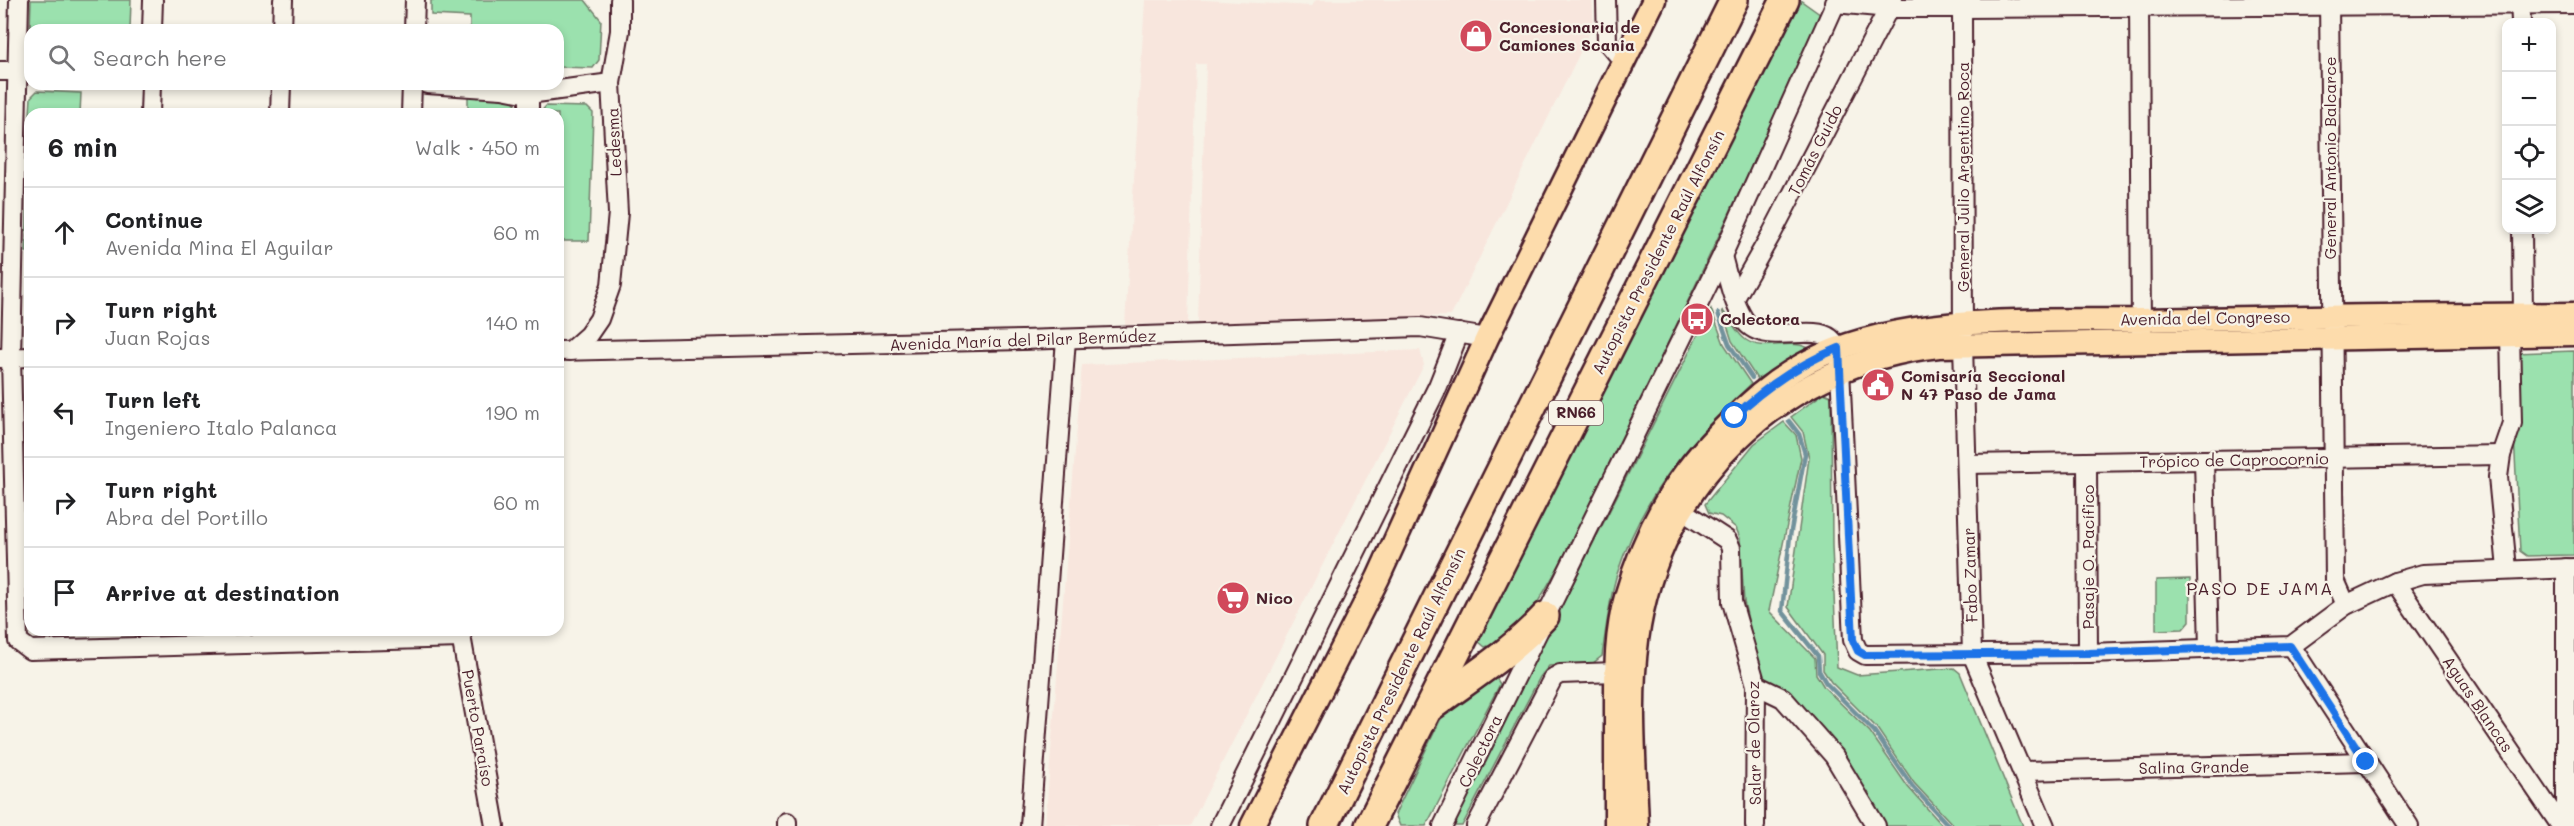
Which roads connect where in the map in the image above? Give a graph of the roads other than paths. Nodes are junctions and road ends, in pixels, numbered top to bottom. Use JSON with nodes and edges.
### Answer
{"nodes":[{"id":1,"x":19,"y":0,"type":"edge"},
{"id":2,"x":153,"y":0,"type":"edge"},
{"id":3,"x":283,"y":0,"type":"edge"},
{"id":4,"x":415,"y":0,"type":"edge"},
{"id":5,"x":620,"y":0,"type":"edge"},
{"id":6,"x":1606,"y":0,"type":"edge"},
{"id":7,"x":1654,"y":0,"type":"edge"},
{"id":8,"x":1734,"y":0,"type":"edge"},
{"id":9,"x":1785,"y":0,"type":"edge"},
{"id":10,"x":1836,"y":2,"type":"edge"},
{"id":11,"x":2329,"y":2,"type":"edge"},
{"id":12,"x":2520,"y":2,"type":"edge"},
{"id":13,"x":2139,"y":3,"type":"edge"},
{"id":14,"x":1891,"y":4,"type":"edge"},
{"id":15,"x":2574,"y":4,"type":"edge"},
{"id":16,"x":1962,"y":8,"type":"junction"},
{"id":17,"x":2521,"y":18,"type":"edge"},
{"id":18,"x":152,"y":24,"type":"edge"},
{"id":19,"x":282,"y":24,"type":"edge"},
{"id":20,"x":414,"y":24,"type":"edge"},
{"id":21,"x":1624,"y":62,"type":"junction"},
{"id":22,"x":16,"y":71,"type":"edge"},
{"id":23,"x":611,"y":83,"type":"junction"},
{"id":24,"x":564,"y":89,"type":"edge"},
{"id":25,"x":151,"y":90,"type":"edge"},
{"id":26,"x":281,"y":90,"type":"edge"},
{"id":27,"x":412,"y":90,"type":"edge"},
{"id":28,"x":508,"y":90,"type":"edge"},
{"id":29,"x":559,"y":90,"type":"edge"},
{"id":30,"x":530,"y":94,"type":"junction"},
{"id":31,"x":150,"y":108,"type":"edge"},
{"id":32,"x":280,"y":108,"type":"edge"},
{"id":33,"x":411,"y":108,"type":"edge"},
{"id":34,"x":529,"y":108,"type":"edge"},
{"id":35,"x":2522,"y":234,"type":"edge"},
{"id":36,"x":1722,"y":256,"type":"junction"},
{"id":37,"x":1734,"y":298,"type":"junction"},
{"id":38,"x":2523,"y":314,"type":"junction"},
{"id":39,"x":2574,"y":314,"type":"edge"},
{"id":40,"x":2332,"y":327,"type":"junction"},
{"id":41,"x":2141,"y":331,"type":"junction"},
{"id":42,"x":1459,"y":333,"type":"junction"},
{"id":43,"x":2510,"y":334,"type":"junction"},
{"id":44,"x":2574,"y":334,"type":"edge"},
{"id":45,"x":1963,"y":335,"type":"junction"},
{"id":46,"x":1487,"y":338,"type":"junction"},
{"id":47,"x":1066,"y":339,"type":"junction"},
{"id":48,"x":564,"y":351,"type":"edge"},
{"id":49,"x":24,"y":357,"type":"edge"},
{"id":50,"x":6,"y":358,"type":"edge"},
{"id":51,"x":1840,"y":359,"type":"junction"},
{"id":52,"x":2501,"y":456,"type":"junction"},
{"id":53,"x":2335,"y":458,"type":"junction"},
{"id":54,"x":2204,"y":460,"type":"junction"},
{"id":55,"x":2087,"y":462,"type":"junction"},
{"id":56,"x":1967,"y":464,"type":"junction"},
{"id":57,"x":1681,"y":510,"type":"junction"},
{"id":58,"x":2570,"y":568,"type":"edge"},
{"id":59,"x":2507,"y":569,"type":"junction"},
{"id":60,"x":2395,"y":582,"type":"junction"},
{"id":61,"x":2346,"y":605,"type":"junction"},
{"id":62,"x":1545,"y":616,"type":"junction"},
{"id":63,"x":338,"y":636,"type":"edge"},
{"id":64,"x":461,"y":636,"type":"edge"},
{"id":65,"x":276,"y":637,"type":"edge"},
{"id":66,"x":147,"y":638,"type":"edge"},
{"id":67,"x":2290,"y":646,"type":"junction"},
{"id":68,"x":2209,"y":648,"type":"junction"},
{"id":69,"x":2088,"y":653,"type":"junction"},
{"id":70,"x":1972,"y":654,"type":"junction"},
{"id":71,"x":1615,"y":672,"type":"junction"},
{"id":72,"x":1756,"y":686,"type":"junction"},
{"id":73,"x":1425,"y":712,"type":"junction"},
{"id":74,"x":2366,"y":762,"type":"junction"},
{"id":75,"x":2022,"y":771,"type":"junction"},
{"id":76,"x":495,"y":826,"type":"edge"},
{"id":77,"x":1030,"y":826,"type":"edge"},
{"id":78,"x":1221,"y":826,"type":"edge"},
{"id":79,"x":1252,"y":826,"type":"edge"},
{"id":80,"x":1324,"y":826,"type":"edge"},
{"id":81,"x":1369,"y":826,"type":"edge"},
{"id":82,"x":1443,"y":826,"type":"edge"},
{"id":83,"x":1476,"y":826,"type":"edge"},
{"id":84,"x":1616,"y":826,"type":"edge"},
{"id":85,"x":1637,"y":826,"type":"edge"},
{"id":86,"x":1755,"y":826,"type":"edge"},
{"id":87,"x":1876,"y":826,"type":"edge"},
{"id":88,"x":2045,"y":826,"type":"edge"},
{"id":89,"x":2409,"y":826,"type":"edge"},
{"id":90,"x":2561,"y":826,"type":"edge"},
{"id":91,"x":2566,"y":826,"type":"edge"}],
"edges":[{"from":1,"to":22,"type":"street"},
{"from":2,"to":18,"type":"street"},
{"from":3,"to":19,"type":"street"},
{"from":4,"to":20,"type":"street"},
{"from":5,"to":23,"type":"street","name":"Ledesma"},
{"from":6,"to":21,"type":"street"},
{"from":7,"to":21,"type":"main road"},
{"from":8,"to":80,"type":"highway","name":"Autopista Presidente Raúl Alfonsín","number":"RN66"},
{"from":9,"to":73,"type":"highway","name":"Autopista Presidente Raúl Alfonsín","number":"RN66"},
{"from":10,"to":14,"type":"street"},
{"from":10,"to":36,"type":"street","name":"Colectora"},
{"from":11,"to":12,"type":"street"},
{"from":11,"to":13,"type":"street"},
{"from":11,"to":40,"type":"street","name":"General Antonio Balcarce"},
{"from":12,"to":15,"type":"street"},
{"from":12,"to":17,"type":"street"},
{"from":13,"to":16,"type":"street"},
{"from":13,"to":41,"type":"street"},
{"from":14,"to":16,"type":"street"},
{"from":14,"to":37,"type":"street","name":"Tomás Guido"},
{"from":16,"to":45,"type":"street","name":"General Julio Argentino Roca"},
{"from":21,"to":46,"type":"main road"},
{"from":22,"to":50,"type":"street"},
{"from":23,"to":24,"type":"street"},
{"from":23,"to":48,"type":"street","name":"Ledesma"},
{"from":25,"to":31,"type":"street"},
{"from":26,"to":32,"type":"street"},
{"from":27,"to":33,"type":"street"},
{"from":28,"to":30,"type":"street"},
{"from":29,"to":30,"type":"street"},
{"from":30,"to":34,"type":"street"},
{"from":35,"to":38,"type":"street"},
{"from":36,"to":37,"type":"street"},
{"from":36,"to":62,"type":"street","name":"Colectora"},
{"from":37,"to":51,"type":"street"},
{"from":38,"to":39,"type":"main road","name":"Avenida del Congreso"},
{"from":38,"to":40,"type":"main road","name":"Avenida del Congreso"},
{"from":38,"to":43,"type":"street"},
{"from":40,"to":41,"type":"main road","name":"Avenida del Congreso"},
{"from":40,"to":43,"type":"main road","name":"Avenida del Congreso"},
{"from":40,"to":53,"type":"street","name":"General Antonio Balcarce"},
{"from":41,"to":45,"type":"main road","name":"Avenida del Congreso"},
{"from":42,"to":46,"type":"street","name":"Avenida María del Pilar Bermúdez"},
{"from":42,"to":47,"type":"street","name":"Avenida María del Pilar Bermúdez"},
{"from":42,"to":78,"type":"street"},
{"from":43,"to":44,"type":"main road","name":"Avenida del Congreso"},
{"from":43,"to":52,"type":"street"},
{"from":45,"to":51,"type":"main road","name":"Avenida del Congreso"},
{"from":45,"to":56,"type":"street","name":"Fabo Zamar"},
{"from":46,"to":79,"type":"main road"},
{"from":47,"to":48,"type":"street","name":"Avenida María del Pilar Bermúdez"},
{"from":47,"to":77,"type":"street"},
{"from":49,"to":50,"type":"street"},
{"from":50,"to":66,"type":"street"},
{"from":51,"to":57,"type":"main road"},
{"from":51,"to":70,"type":"street"},
{"from":51,"to":71,"type":"main road"},
{"from":52,"to":53,"type":"street","name":"Trópico de Caprocornio"},
{"from":52,"to":59,"type":"street"},
{"from":53,"to":54,"type":"street","name":"Trópico de Caprocornio"},
{"from":53,"to":61,"type":"street","name":"General Antonio Balcarce"},
{"from":54,"to":55,"type":"street","name":"Trópico de Caprocornio"},
{"from":54,"to":68,"type":"street"},
{"from":55,"to":56,"type":"street","name":"Trópico de Caprocornio"},
{"from":55,"to":69,"type":"street","name":"Pasaje O. Pacífico"},
{"from":56,"to":70,"type":"street","name":"Fabo Zamar"},
{"from":57,"to":72,"type":"street","name":"Salar de Olaroz"},
{"from":57,"to":85,"type":"main road"},
{"from":58,"to":59,"type":"street"},
{"from":58,"to":91,"type":"street"},
{"from":59,"to":60,"type":"street"},
{"from":60,"to":61,"type":"street"},
{"from":60,"to":90,"type":"street","name":"Aguas Blancas"},
{"from":61,"to":67,"type":"street"},
{"from":62,"to":73,"type":"highway"},
{"from":62,"to":82,"type":"street","name":"Colectora"},
{"from":63,"to":65,"type":"street"},
{"from":64,"to":76,"type":"street","name":"Puerto Paraíso"},
{"from":65,"to":66,"type":"street"},
{"from":67,"to":68,"type":"street"},
{"from":67,"to":74,"type":"street"},
{"from":68,"to":69,"type":"street"},
{"from":69,"to":70,"type":"street"},
{"from":70,"to":75,"type":"street","name":"Fabo Zamar"},
{"from":71,"to":83,"type":"street"},
{"from":71,"to":84,"type":"main road"},
{"from":72,"to":86,"type":"street","name":"Salar de Olaroz"},
{"from":72,"to":87,"type":"street"},
{"from":73,"to":81,"type":"highway","name":"Autopista Presidente Raúl Alfonsín","number":"RN66"},
{"from":74,"to":75,"type":"street","name":"Salina Grande"},
{"from":74,"to":89,"type":"street"},
{"from":75,"to":88,"type":"street","name":"Fabo Zamar"}]}
